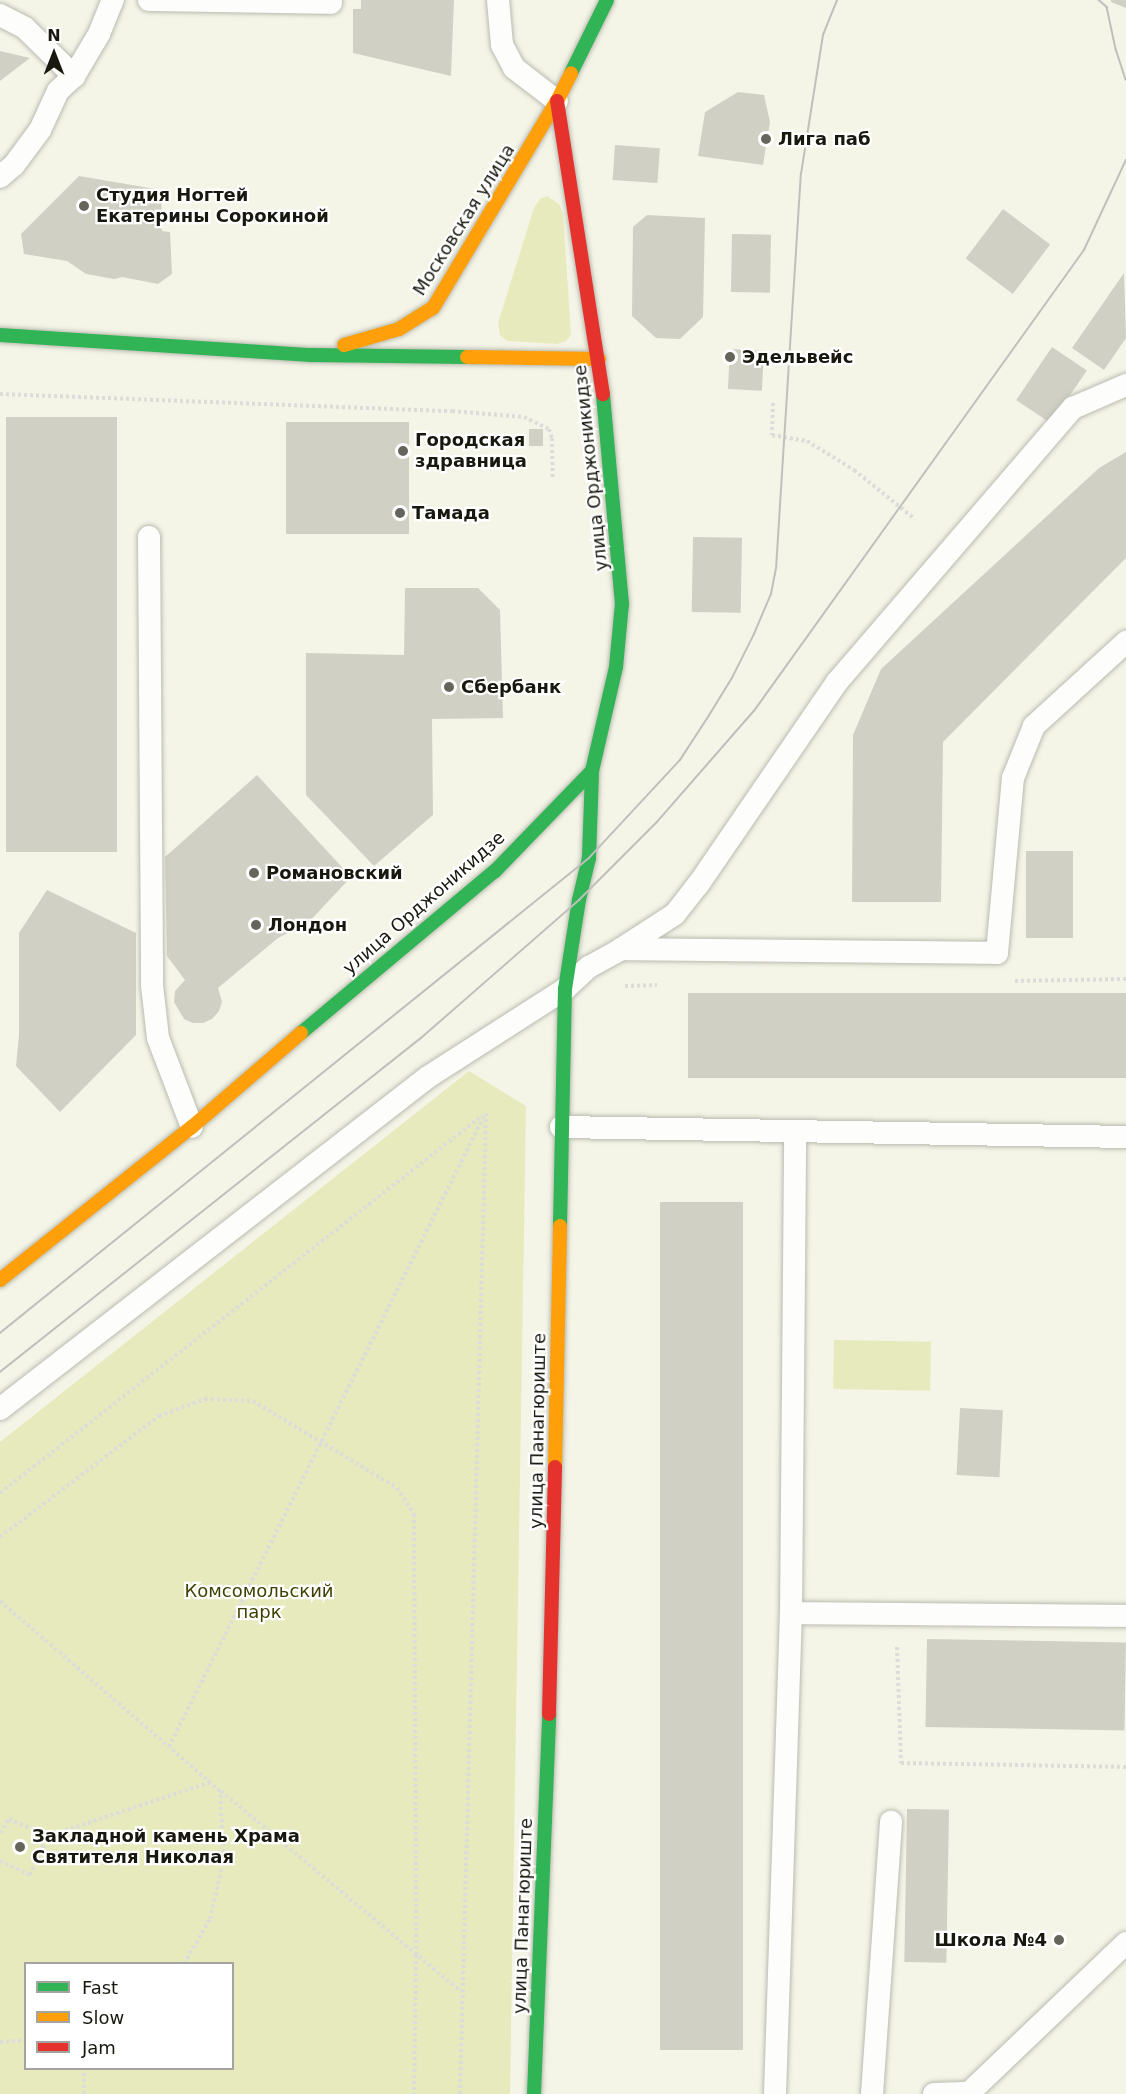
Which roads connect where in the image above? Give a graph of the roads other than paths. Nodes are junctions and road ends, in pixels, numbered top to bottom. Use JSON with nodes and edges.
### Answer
{"nodes":[{"id":1,"x":113,"y":0,"type":"edge"},
{"id":2,"x":149,"y":0,"type":"edge"},
{"id":3,"x":498,"y":0,"type":"edge"},
{"id":4,"x":607,"y":0,"type":"edge"},
{"id":5,"x":331,"y":3,"type":"dead end"},
{"id":6,"x":0,"y":15,"type":"edge"},
{"id":7,"x":74,"y":76,"type":"junction"},
{"id":8,"x":557,"y":101,"type":"junction"},
{"id":9,"x":0,"y":177,"type":"edge"},
{"id":10,"x":0,"y":335,"type":"edge"},
{"id":11,"x":311,"y":354,"type":"junction"},
{"id":12,"x":599,"y":359,"type":"junction"},
{"id":13,"x":1126,"y":385,"type":"edge"},
{"id":14,"x":149,"y":537,"type":"dead end"},
{"id":15,"x":1126,"y":642,"type":"edge"},
{"id":16,"x":592,"y":771,"type":"junction"},
{"id":17,"x":621,"y":949,"type":"junction"},
{"id":18,"x":565,"y":989,"type":"junction"},
{"id":19,"x":192,"y":1127,"type":"junction"},
{"id":20,"x":561,"y":1127,"type":"junction"},
{"id":21,"x":795,"y":1133,"type":"junction"},
{"id":22,"x":1126,"y":1137,"type":"edge"},
{"id":23,"x":0,"y":1280,"type":"edge"},
{"id":24,"x":0,"y":1409,"type":"edge"},
{"id":25,"x":791,"y":1612,"type":"junction"},
{"id":26,"x":1126,"y":1616,"type":"edge"},
{"id":27,"x":891,"y":1822,"type":"dead end"},
{"id":28,"x":1126,"y":1943,"type":"edge"},
{"id":29,"x":534,"y":2094,"type":"edge"},
{"id":30,"x":775,"y":2094,"type":"edge"},
{"id":31,"x":872,"y":2094,"type":"edge"},
{"id":32,"x":934,"y":2094,"type":"edge"}],
"edges":[{"from":1,"to":7,"type":"lane"},
{"from":2,"to":5,"type":"lane"},
{"from":3,"to":8,"type":"lane"},
{"from":4,"to":8,"type":"street","name":"Московская улица"},
{"from":6,"to":7,"type":"lane"},
{"from":7,"to":9,"type":"lane"},
{"from":8,"to":11,"type":"street","name":"Московская улица"},
{"from":8,"to":12,"type":"street","name":"улица Орджоникидзе"},
{"from":10,"to":11,"type":"street","name":"Московская улица"},
{"from":11,"to":12,"type":"street","name":"Московская улица"},
{"from":12,"to":16,"type":"street","name":"улица Орджоникидзе"},
{"from":13,"to":17,"type":"lane"},
{"from":14,"to":19,"type":"lane"},
{"from":15,"to":17,"type":"lane"},
{"from":16,"to":18,"type":"street","name":"улица Панагюриште"},
{"from":16,"to":19,"type":"street","name":"улица Орджоникидзе"},
{"from":17,"to":18,"type":"lane"},
{"from":18,"to":20,"type":"street","name":"улица Панагюриште"},
{"from":18,"to":24,"type":"lane"},
{"from":19,"to":23,"type":"street","name":"улица Орджоникидзе"},
{"from":20,"to":21,"type":"lane"},
{"from":20,"to":29,"type":"street","name":"улица Панагюриште"},
{"from":21,"to":22,"type":"lane"},
{"from":21,"to":25,"type":"lane"},
{"from":25,"to":26,"type":"lane"},
{"from":25,"to":30,"type":"lane"},
{"from":27,"to":31,"type":"lane"},
{"from":28,"to":32,"type":"lane"}]}
